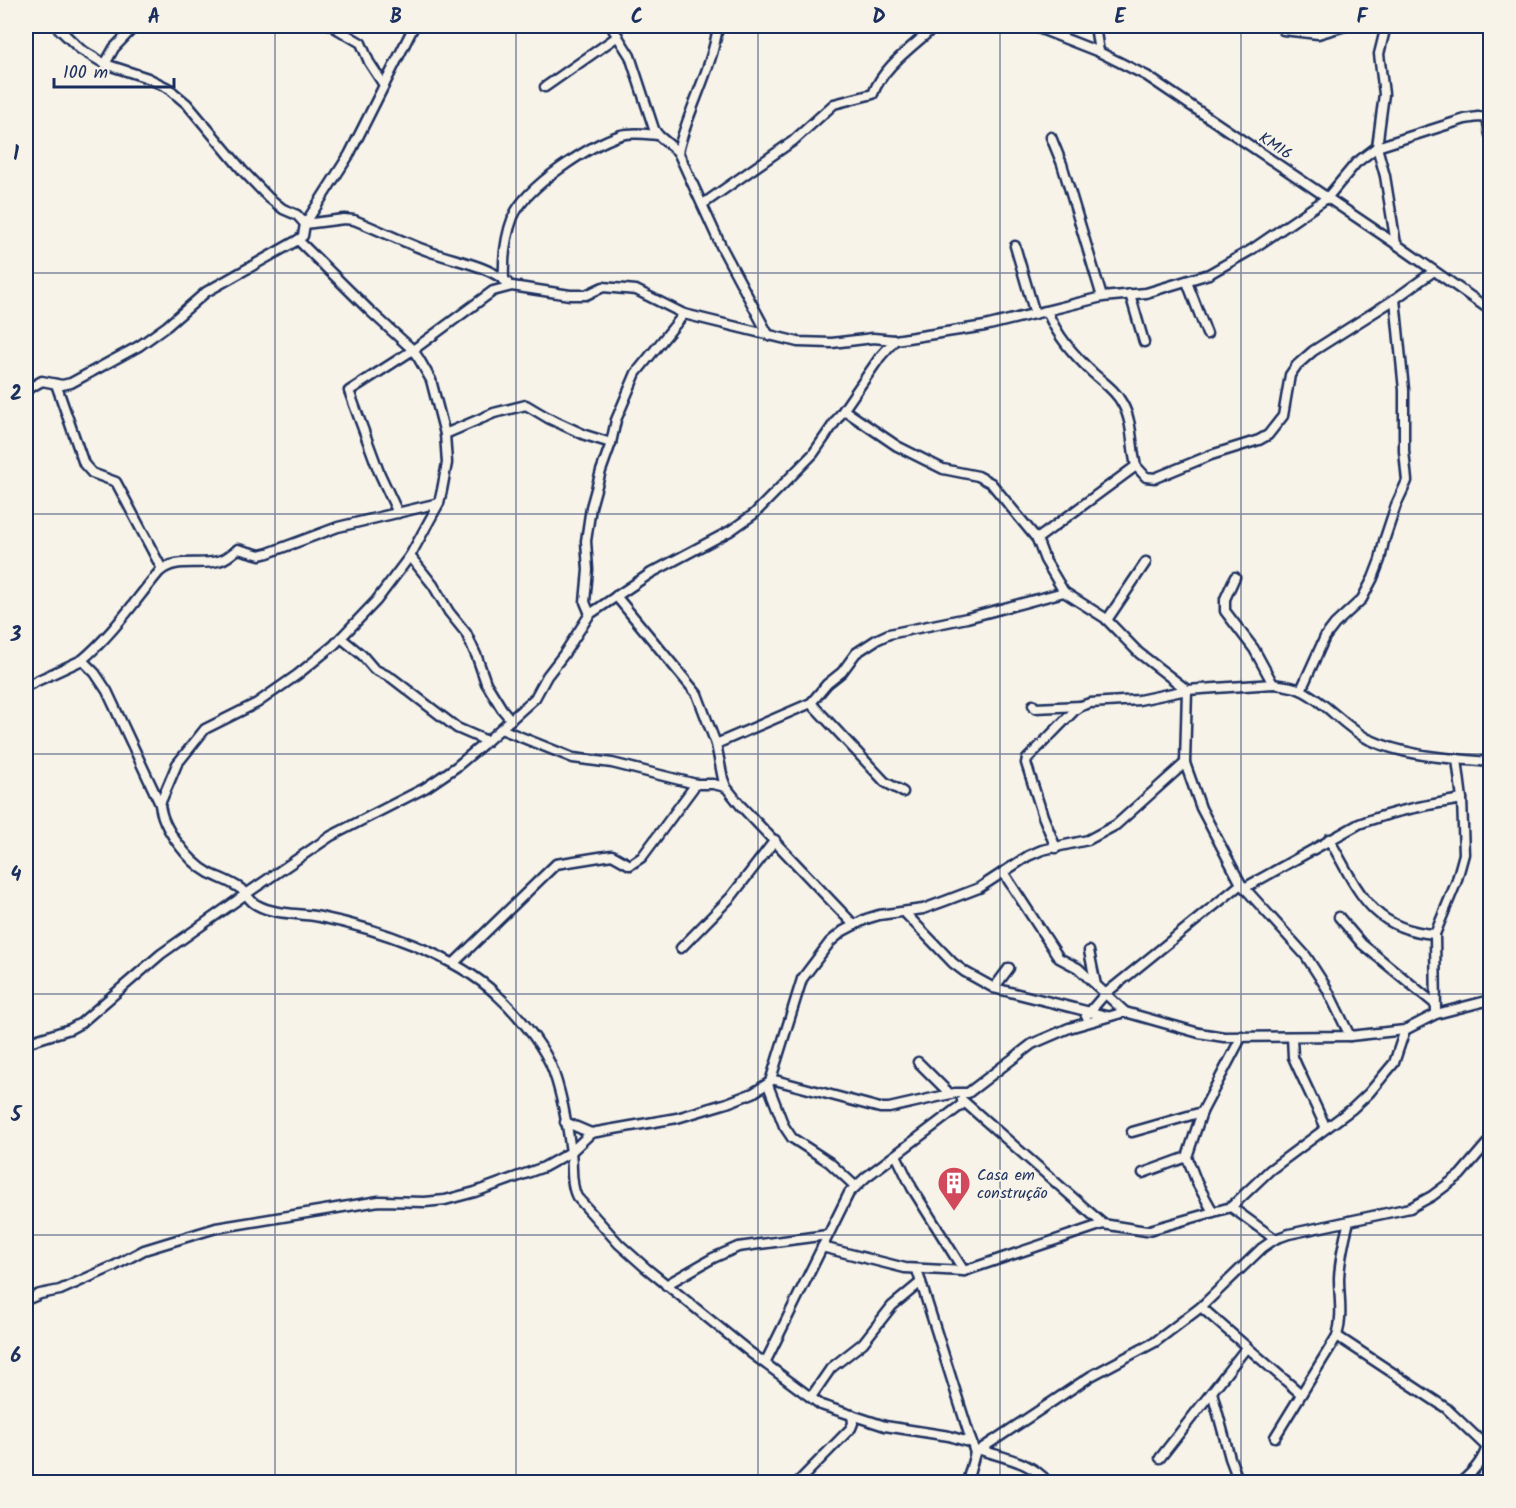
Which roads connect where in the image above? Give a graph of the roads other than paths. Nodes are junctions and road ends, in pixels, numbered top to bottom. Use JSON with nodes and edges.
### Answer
{"nodes":[{"id":1,"x":56,"y":26,"type":"edge"},
{"id":2,"x":135,"y":26,"type":"edge"},
{"id":3,"x":332,"y":26,"type":"edge"},
{"id":4,"x":414,"y":26,"type":"edge"},
{"id":5,"x":611,"y":26,"type":"edge"},
{"id":6,"x":718,"y":26,"type":"edge"},
{"id":7,"x":935,"y":26,"type":"edge"},
{"id":8,"x":1033,"y":26,"type":"edge"},
{"id":9,"x":1095,"y":26,"type":"edge"},
{"id":10,"x":1345,"y":26,"type":"edge"},
{"id":11,"x":1386,"y":26,"type":"edge"},
{"id":12,"x":1283,"y":30,"type":"dead end"},
{"id":13,"x":618,"y":36,"type":"junction"},
{"id":14,"x":1099,"y":52,"type":"junction"},
{"id":15,"x":105,"y":64,"type":"junction"},
{"id":16,"x":376,"y":70,"type":"junction"},
{"id":17,"x":389,"y":74,"type":"junction"},
{"id":18,"x":384,"y":85,"type":"junction"},
{"id":19,"x":545,"y":87,"type":"dead end"},
{"id":20,"x":1489,"y":118,"type":"edge"},
{"id":21,"x":658,"y":135,"type":"junction"},
{"id":22,"x":682,"y":135,"type":"junction"},
{"id":23,"x":1491,"y":135,"type":"edge"},
{"id":24,"x":1051,"y":137,"type":"dead end"},
{"id":25,"x":668,"y":143,"type":"junction"},
{"id":26,"x":1377,"y":147,"type":"junction"},
{"id":27,"x":678,"y":152,"type":"junction"},
{"id":28,"x":1327,"y":198,"type":"junction"},
{"id":29,"x":703,"y":204,"type":"junction"},
{"id":30,"x":305,"y":224,"type":"junction"},
{"id":31,"x":298,"y":240,"type":"junction"},
{"id":32,"x":1396,"y":244,"type":"junction"},
{"id":33,"x":1015,"y":246,"type":"dead end"},
{"id":34,"x":1434,"y":271,"type":"junction"},
{"id":35,"x":504,"y":280,"type":"junction"},
{"id":36,"x":1187,"y":282,"type":"junction"},
{"id":37,"x":512,"y":286,"type":"junction"},
{"id":38,"x":1130,"y":294,"type":"junction"},
{"id":39,"x":1102,"y":297,"type":"junction"},
{"id":40,"x":1395,"y":299,"type":"junction"},
{"id":41,"x":1047,"y":310,"type":"junction"},
{"id":42,"x":1491,"y":310,"type":"edge"},
{"id":43,"x":684,"y":314,"type":"junction"},
{"id":44,"x":1035,"y":314,"type":"junction"},
{"id":45,"x":1207,"y":334,"type":"dead end"},
{"id":46,"x":769,"y":336,"type":"junction"},
{"id":47,"x":873,"y":338,"type":"junction"},
{"id":48,"x":895,"y":340,"type":"junction"},
{"id":49,"x":1144,"y":342,"type":"dead end"},
{"id":50,"x":413,"y":350,"type":"junction"},
{"id":51,"x":880,"y":357,"type":"junction"},
{"id":52,"x":56,"y":384,"type":"junction"},
{"id":53,"x":26,"y":390,"type":"edge"},
{"id":54,"x":844,"y":410,"type":"junction"},
{"id":55,"x":446,"y":434,"type":"junction"},
{"id":56,"x":611,"y":443,"type":"junction"},
{"id":57,"x":1136,"y":466,"type":"junction"},
{"id":58,"x":439,"y":503,"type":"junction"},
{"id":59,"x":398,"y":513,"type":"junction"},
{"id":60,"x":1037,"y":539,"type":"junction"},
{"id":61,"x":410,"y":556,"type":"junction"},
{"id":62,"x":1146,"y":562,"type":"dead end"},
{"id":63,"x":162,"y":569,"type":"junction"},
{"id":64,"x":1235,"y":577,"type":"dead end"},
{"id":65,"x":1064,"y":592,"type":"junction"},
{"id":66,"x":616,"y":596,"type":"junction"},
{"id":67,"x":590,"y":614,"type":"junction"},
{"id":68,"x":1107,"y":620,"type":"junction"},
{"id":69,"x":341,"y":638,"type":"junction"},
{"id":70,"x":82,"y":660,"type":"junction"},
{"id":71,"x":1273,"y":684,"type":"junction"},
{"id":72,"x":26,"y":686,"type":"edge"},
{"id":73,"x":1187,"y":690,"type":"junction"},
{"id":74,"x":1301,"y":690,"type":"junction"},
{"id":75,"x":811,"y":703,"type":"junction"},
{"id":76,"x":1033,"y":705,"type":"dead end"},
{"id":77,"x":1081,"y":706,"type":"junction"},
{"id":78,"x":511,"y":720,"type":"junction"},
{"id":79,"x":501,"y":729,"type":"junction"},
{"id":80,"x":487,"y":741,"type":"junction"},
{"id":81,"x":716,"y":744,"type":"junction"},
{"id":82,"x":1457,"y":759,"type":"junction"},
{"id":83,"x":1185,"y":762,"type":"junction"},
{"id":84,"x":1491,"y":762,"type":"edge"},
{"id":85,"x":696,"y":784,"type":"junction"},
{"id":86,"x":726,"y":787,"type":"junction"},
{"id":87,"x":903,"y":792,"type":"dead end"},
{"id":88,"x":1462,"y":799,"type":"junction"},
{"id":89,"x":160,"y":804,"type":"junction"},
{"id":90,"x":775,"y":840,"type":"junction"},
{"id":91,"x":1329,"y":840,"type":"junction"},
{"id":92,"x":1056,"y":848,"type":"junction"},
{"id":93,"x":1003,"y":872,"type":"junction"},
{"id":94,"x":1243,"y":886,"type":"junction"},
{"id":95,"x":246,"y":894,"type":"junction"},
{"id":96,"x":905,"y":913,"type":"junction"},
{"id":97,"x":1339,"y":917,"type":"dead end"},
{"id":98,"x":854,"y":925,"type":"junction"},
{"id":99,"x":1435,"y":934,"type":"junction"},
{"id":100,"x":681,"y":948,"type":"dead end"},
{"id":101,"x":1089,"y":951,"type":"dead end"},
{"id":102,"x":454,"y":963,"type":"junction"},
{"id":103,"x":1009,"y":968,"type":"dead end"},
{"id":104,"x":1096,"y":985,"type":"junction"},
{"id":105,"x":994,"y":988,"type":"junction"},
{"id":106,"x":1105,"y":994,"type":"junction"},
{"id":107,"x":1491,"y":1000,"type":"edge"},
{"id":108,"x":1435,"y":1004,"type":"junction"},
{"id":109,"x":1089,"y":1012,"type":"junction"},
{"id":110,"x":1125,"y":1012,"type":"junction"},
{"id":111,"x":1436,"y":1014,"type":"junction"},
{"id":112,"x":1107,"y":1016,"type":"junction"},
{"id":113,"x":1079,"y":1026,"type":"junction"},
{"id":114,"x":1405,"y":1030,"type":"junction"},
{"id":115,"x":1242,"y":1036,"type":"junction"},
{"id":116,"x":1350,"y":1036,"type":"junction"},
{"id":117,"x":1292,"y":1037,"type":"junction"},
{"id":118,"x":26,"y":1043,"type":"edge"},
{"id":119,"x":918,"y":1062,"type":"dead end"},
{"id":120,"x":770,"y":1082,"type":"junction"},
{"id":121,"x":952,"y":1094,"type":"junction"},
{"id":122,"x":964,"y":1103,"type":"junction"},
{"id":123,"x":1202,"y":1112,"type":"junction"},
{"id":124,"x":566,"y":1122,"type":"junction"},
{"id":125,"x":1326,"y":1128,"type":"junction"},
{"id":126,"x":1132,"y":1132,"type":"dead end"},
{"id":127,"x":591,"y":1133,"type":"junction"},
{"id":128,"x":1491,"y":1140,"type":"edge"},
{"id":129,"x":571,"y":1152,"type":"junction"},
{"id":130,"x":896,"y":1155,"type":"junction"},
{"id":131,"x":1187,"y":1157,"type":"junction"},
{"id":132,"x":1143,"y":1173,"type":"dead end"},
{"id":133,"x":855,"y":1186,"type":"junction"},
{"id":134,"x":1231,"y":1208,"type":"junction"},
{"id":135,"x":1213,"y":1212,"type":"junction"},
{"id":136,"x":1349,"y":1221,"type":"junction"},
{"id":137,"x":1103,"y":1224,"type":"junction"},
{"id":138,"x":827,"y":1235,"type":"junction"},
{"id":139,"x":1275,"y":1239,"type":"junction"},
{"id":140,"x":822,"y":1247,"type":"junction"},
{"id":141,"x":917,"y":1270,"type":"junction"},
{"id":142,"x":964,"y":1271,"type":"junction"},
{"id":143,"x":921,"y":1282,"type":"junction"},
{"id":144,"x":666,"y":1285,"type":"junction"},
{"id":145,"x":26,"y":1300,"type":"edge"},
{"id":146,"x":1201,"y":1307,"type":"junction"},
{"id":147,"x":1337,"y":1336,"type":"junction"},
{"id":148,"x":1247,"y":1347,"type":"junction"},
{"id":149,"x":765,"y":1363,"type":"junction"},
{"id":150,"x":1212,"y":1392,"type":"junction"},
{"id":151,"x":1301,"y":1394,"type":"junction"},
{"id":152,"x":811,"y":1397,"type":"junction"},
{"id":153,"x":852,"y":1415,"type":"junction"},
{"id":154,"x":1491,"y":1436,"type":"edge"},
{"id":155,"x":1275,"y":1437,"type":"dead end"},
{"id":156,"x":972,"y":1443,"type":"junction"},
{"id":157,"x":1489,"y":1449,"type":"edge"},
{"id":158,"x":978,"y":1451,"type":"junction"},
{"id":159,"x":1160,"y":1458,"type":"dead end"},
{"id":160,"x":966,"y":1481,"type":"edge"},
{"id":161,"x":798,"y":1482,"type":"edge"},
{"id":162,"x":1048,"y":1482,"type":"edge"},
{"id":163,"x":1239,"y":1482,"type":"edge"},
{"id":164,"x":1461,"y":1482,"type":"edge"}],
"edges":[{"from":1,"to":15,"type":"street"},
{"from":2,"to":15,"type":"street"},
{"from":3,"to":16,"type":"street"},
{"from":4,"to":17,"type":"street"},
{"from":5,"to":13,"type":"street"},
{"from":6,"to":22,"type":"street"},
{"from":7,"to":29,"type":"street"},
{"from":8,"to":14,"type":"street","name":"KM16"},
{"from":9,"to":14,"type":"street"},
{"from":10,"to":12,"type":"street"},
{"from":11,"to":26,"type":"street"},
{"from":13,"to":19,"type":"street"},
{"from":13,"to":21,"type":"street"},
{"from":14,"to":28,"type":"street","name":"KM16"},
{"from":15,"to":30,"type":"street"},
{"from":16,"to":17,"type":"street"},
{"from":16,"to":18,"type":"street"},
{"from":17,"to":18,"type":"street"},
{"from":18,"to":30,"type":"street"},
{"from":20,"to":23,"type":"street"},
{"from":20,"to":26,"type":"street"},
{"from":21,"to":25,"type":"street"},
{"from":21,"to":35,"type":"street"},
{"from":22,"to":25,"type":"street"},
{"from":22,"to":27,"type":"street"},
{"from":24,"to":39,"type":"street"},
{"from":25,"to":27,"type":"street"},
{"from":26,"to":28,"type":"street"},
{"from":26,"to":32,"type":"street"},
{"from":27,"to":29,"type":"street"},
{"from":28,"to":32,"type":"street","name":"KM16"},
{"from":28,"to":36,"type":"street"},
{"from":29,"to":46,"type":"street"},
{"from":30,"to":31,"type":"street"},
{"from":30,"to":35,"type":"street"},
{"from":31,"to":50,"type":"street"},
{"from":31,"to":52,"type":"street"},
{"from":32,"to":34,"type":"street","name":"KM16"},
{"from":33,"to":44,"type":"street"},
{"from":34,"to":40,"type":"street"},
{"from":34,"to":42,"type":"street","name":"KM16"},
{"from":35,"to":37,"type":"street"},
{"from":36,"to":38,"type":"street"},
{"from":36,"to":45,"type":"street"},
{"from":37,"to":43,"type":"street"},
{"from":37,"to":50,"type":"street"},
{"from":38,"to":39,"type":"street"},
{"from":38,"to":49,"type":"street"},
{"from":39,"to":41,"type":"street"},
{"from":40,"to":57,"type":"street"},
{"from":40,"to":74,"type":"street"},
{"from":41,"to":44,"type":"street"},
{"from":41,"to":57,"type":"street"},
{"from":43,"to":46,"type":"street"},
{"from":43,"to":56,"type":"street"},
{"from":44,"to":48,"type":"street"},
{"from":46,"to":47,"type":"street"},
{"from":47,"to":48,"type":"street"},
{"from":47,"to":51,"type":"street"},
{"from":48,"to":51,"type":"street"},
{"from":50,"to":55,"type":"street"},
{"from":50,"to":59,"type":"street"},
{"from":51,"to":54,"type":"street"},
{"from":52,"to":53,"type":"street"},
{"from":52,"to":63,"type":"street"},
{"from":54,"to":60,"type":"street"},
{"from":54,"to":66,"type":"street"},
{"from":55,"to":56,"type":"street"},
{"from":55,"to":58,"type":"street"},
{"from":56,"to":67,"type":"street"},
{"from":57,"to":60,"type":"street"},
{"from":58,"to":59,"type":"street"},
{"from":58,"to":61,"type":"street"},
{"from":59,"to":63,"type":"street"},
{"from":60,"to":65,"type":"street"},
{"from":61,"to":69,"type":"street"},
{"from":61,"to":78,"type":"street"},
{"from":62,"to":68,"type":"street"},
{"from":63,"to":70,"type":"street"},
{"from":64,"to":71,"type":"street"},
{"from":65,"to":68,"type":"street"},
{"from":65,"to":75,"type":"street"},
{"from":66,"to":67,"type":"street"},
{"from":66,"to":81,"type":"street"},
{"from":67,"to":78,"type":"street"},
{"from":68,"to":73,"type":"street"},
{"from":69,"to":80,"type":"street"},
{"from":69,"to":89,"type":"street"},
{"from":70,"to":72,"type":"street"},
{"from":70,"to":89,"type":"street"},
{"from":71,"to":73,"type":"street"},
{"from":71,"to":74,"type":"street"},
{"from":73,"to":77,"type":"street"},
{"from":73,"to":83,"type":"street"},
{"from":74,"to":82,"type":"street"},
{"from":75,"to":81,"type":"street"},
{"from":75,"to":87,"type":"street"},
{"from":76,"to":77,"type":"street"},
{"from":77,"to":92,"type":"street"},
{"from":78,"to":79,"type":"street"},
{"from":79,"to":80,"type":"street"},
{"from":79,"to":85,"type":"street"},
{"from":80,"to":95,"type":"street"},
{"from":81,"to":86,"type":"street"},
{"from":82,"to":84,"type":"street"},
{"from":82,"to":88,"type":"street"},
{"from":83,"to":92,"type":"street"},
{"from":83,"to":94,"type":"street"},
{"from":85,"to":86,"type":"street"},
{"from":85,"to":102,"type":"street"},
{"from":86,"to":90,"type":"street"},
{"from":88,"to":91,"type":"street"},
{"from":88,"to":99,"type":"street"},
{"from":89,"to":95,"type":"street"},
{"from":90,"to":98,"type":"street"},
{"from":90,"to":100,"type":"street"},
{"from":91,"to":94,"type":"street"},
{"from":91,"to":99,"type":"street"},
{"from":92,"to":93,"type":"street"},
{"from":93,"to":96,"type":"street"},
{"from":93,"to":104,"type":"street"},
{"from":94,"to":106,"type":"street"},
{"from":94,"to":116,"type":"street"},
{"from":95,"to":102,"type":"street"},
{"from":95,"to":118,"type":"street"},
{"from":96,"to":98,"type":"street"},
{"from":96,"to":105,"type":"street"},
{"from":97,"to":108,"type":"street"},
{"from":98,"to":120,"type":"street"},
{"from":99,"to":108,"type":"street"},
{"from":101,"to":104,"type":"street"},
{"from":102,"to":124,"type":"street"},
{"from":103,"to":105,"type":"street"},
{"from":104,"to":106,"type":"street"},
{"from":105,"to":109,"type":"street"},
{"from":106,"to":109,"type":"street"},
{"from":106,"to":110,"type":"street"},
{"from":107,"to":111,"type":"street"},
{"from":108,"to":111,"type":"street"},
{"from":109,"to":112,"type":"street"},
{"from":109,"to":113,"type":"street"},
{"from":110,"to":112,"type":"street"},
{"from":110,"to":115,"type":"street"},
{"from":111,"to":114,"type":"street"},
{"from":112,"to":113,"type":"street"},
{"from":113,"to":121,"type":"street"},
{"from":114,"to":116,"type":"street"},
{"from":114,"to":125,"type":"street"},
{"from":115,"to":117,"type":"street"},
{"from":115,"to":123,"type":"street"},
{"from":116,"to":117,"type":"street"},
{"from":117,"to":125,"type":"street"},
{"from":119,"to":121,"type":"street"},
{"from":120,"to":121,"type":"street"},
{"from":120,"to":127,"type":"street"},
{"from":120,"to":133,"type":"street"},
{"from":121,"to":122,"type":"street"},
{"from":122,"to":130,"type":"street"},
{"from":122,"to":137,"type":"street"},
{"from":123,"to":126,"type":"street"},
{"from":123,"to":131,"type":"street"},
{"from":124,"to":127,"type":"street"},
{"from":124,"to":129,"type":"street"},
{"from":125,"to":134,"type":"street"},
{"from":127,"to":129,"type":"street"},
{"from":128,"to":136,"type":"street"},
{"from":129,"to":144,"type":"street"},
{"from":129,"to":145,"type":"street"},
{"from":130,"to":133,"type":"street"},
{"from":130,"to":142,"type":"street"},
{"from":131,"to":132,"type":"street"},
{"from":131,"to":135,"type":"street"},
{"from":133,"to":138,"type":"street"},
{"from":134,"to":135,"type":"street"},
{"from":134,"to":139,"type":"street"},
{"from":135,"to":137,"type":"street"},
{"from":136,"to":139,"type":"street"},
{"from":136,"to":147,"type":"street"},
{"from":137,"to":142,"type":"street"},
{"from":138,"to":140,"type":"street"},
{"from":138,"to":144,"type":"street"},
{"from":139,"to":146,"type":"street"},
{"from":140,"to":141,"type":"street"},
{"from":140,"to":149,"type":"street"},
{"from":141,"to":142,"type":"street"},
{"from":141,"to":143,"type":"street"},
{"from":143,"to":152,"type":"street"},
{"from":143,"to":156,"type":"street"},
{"from":144,"to":149,"type":"street"},
{"from":146,"to":148,"type":"street"},
{"from":146,"to":158,"type":"street"},
{"from":147,"to":151,"type":"street"},
{"from":147,"to":157,"type":"street"},
{"from":148,"to":150,"type":"street"},
{"from":148,"to":151,"type":"street"},
{"from":149,"to":152,"type":"street"},
{"from":150,"to":159,"type":"street"},
{"from":150,"to":163,"type":"street"},
{"from":151,"to":155,"type":"street"},
{"from":152,"to":153,"type":"street"},
{"from":153,"to":156,"type":"street"},
{"from":153,"to":161,"type":"street"},
{"from":154,"to":157,"type":"street"},
{"from":156,"to":158,"type":"street"},
{"from":157,"to":164,"type":"street"},
{"from":158,"to":160,"type":"street"},
{"from":158,"to":162,"type":"street"}]}
